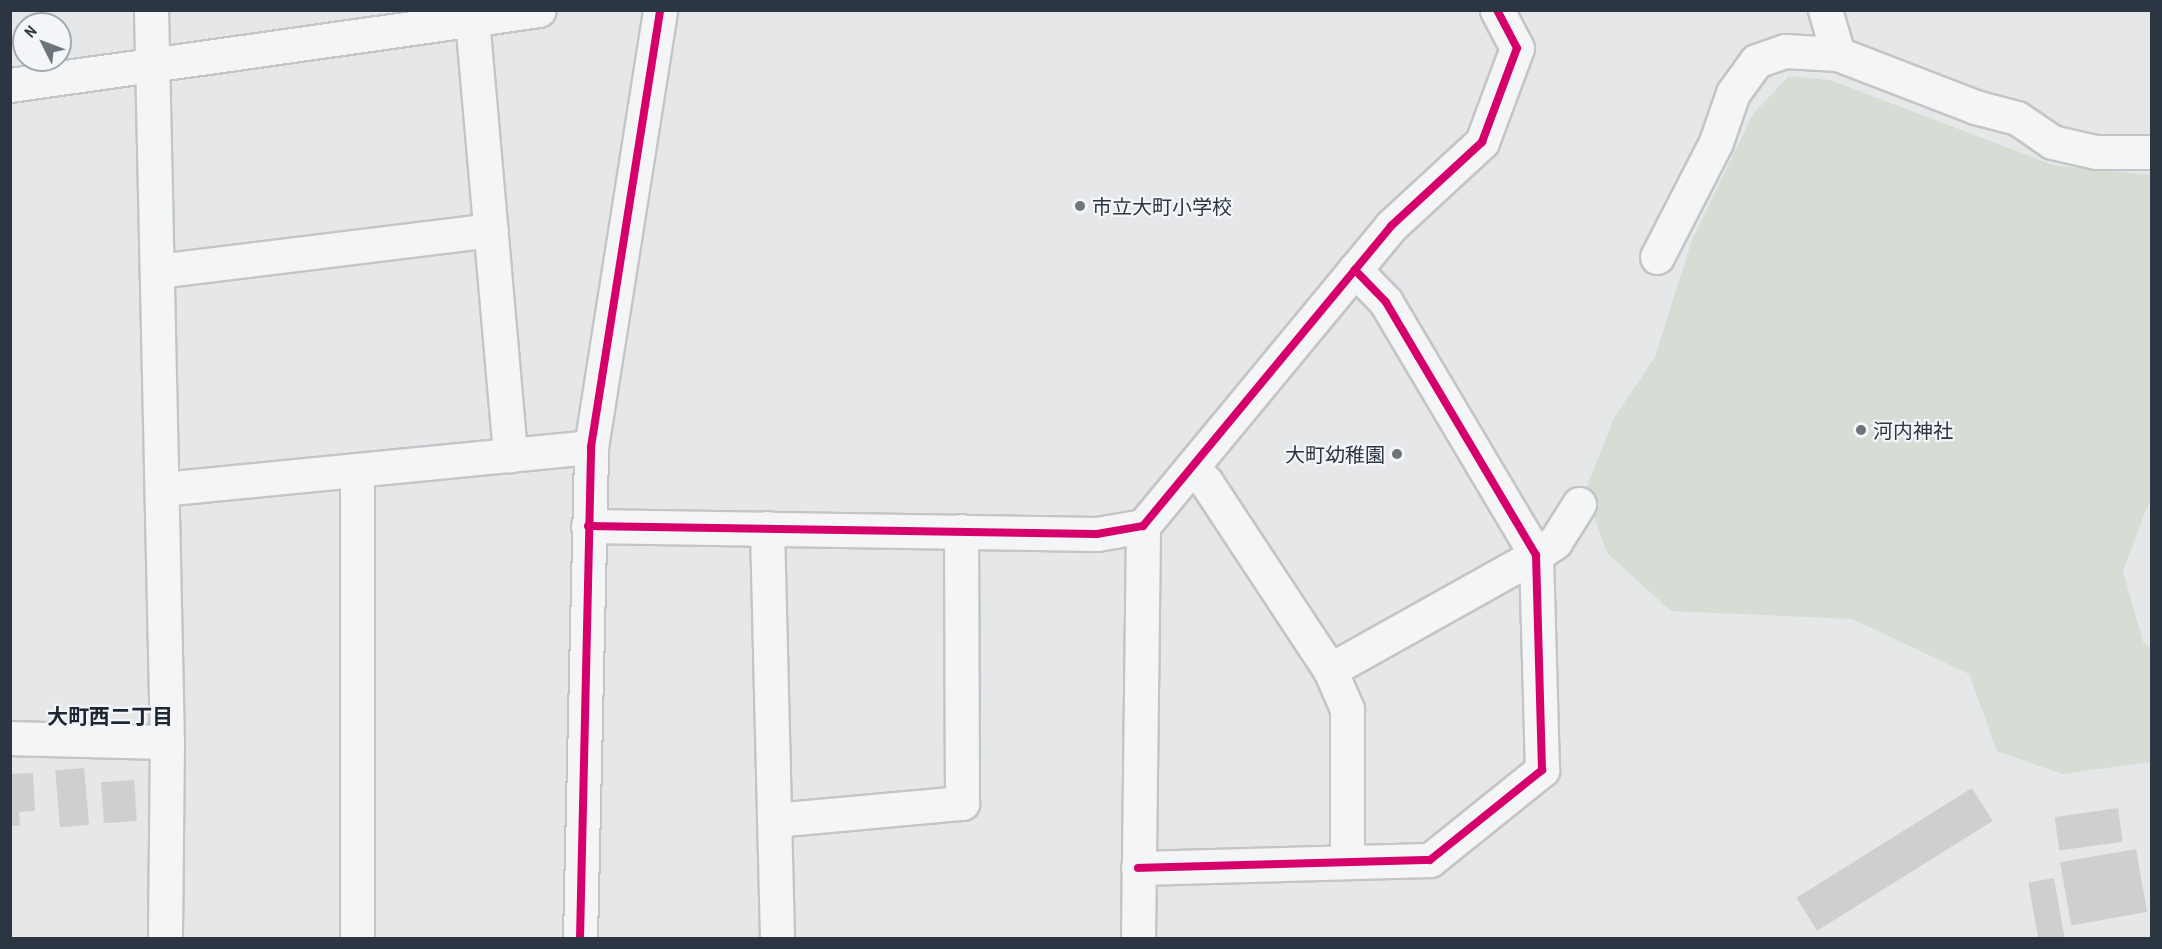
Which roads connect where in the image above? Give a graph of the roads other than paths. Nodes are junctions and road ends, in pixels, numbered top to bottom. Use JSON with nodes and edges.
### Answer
{"nodes":[{"id":1,"x":151,"y":10,"type":"edge"},
{"id":2,"x":539,"y":10,"type":"edge"},
{"id":3,"x":660,"y":10,"type":"edge"},
{"id":4,"x":1497,"y":10,"type":"edge"},
{"id":5,"x":1825,"y":10,"type":"edge"},
{"id":6,"x":472,"y":19,"type":"junction"},
{"id":7,"x":1838,"y":54,"type":"junction"},
{"id":8,"x":153,"y":62,"type":"junction"},
{"id":9,"x":10,"y":85,"type":"edge"},
{"id":10,"x":2151,"y":152,"type":"edge"},
{"id":11,"x":490,"y":230,"type":"junction"},
{"id":12,"x":1658,"y":257,"type":"dead end"},
{"id":13,"x":1355,"y":270,"type":"junction"},
{"id":14,"x":157,"y":271,"type":"junction"},
{"id":15,"x":591,"y":447,"type":"junction"},
{"id":16,"x":510,"y":455,"type":"junction"},
{"id":17,"x":1191,"y":468,"type":"junction"},
{"id":18,"x":357,"y":470,"type":"junction"},
{"id":19,"x":162,"y":489,"type":"junction"},
{"id":20,"x":1579,"y":504,"type":"dead end"},
{"id":21,"x":588,"y":526,"type":"junction"},
{"id":22,"x":1143,"y":526,"type":"junction"},
{"id":23,"x":767,"y":528,"type":"junction"},
{"id":24,"x":961,"y":531,"type":"junction"},
{"id":25,"x":1536,"y":555,"type":"junction"},
{"id":26,"x":1330,"y":670,"type":"junction"},
{"id":27,"x":10,"y":738,"type":"edge"},
{"id":28,"x":166,"y":742,"type":"junction"},
{"id":29,"x":774,"y":820,"type":"junction"},
{"id":30,"x":1347,"y":862,"type":"junction"},
{"id":31,"x":1138,"y":868,"type":"junction"},
{"id":32,"x":165,"y":939,"type":"edge"},
{"id":33,"x":357,"y":939,"type":"edge"},
{"id":34,"x":580,"y":939,"type":"edge"},
{"id":35,"x":777,"y":939,"type":"edge"},
{"id":36,"x":1138,"y":939,"type":"edge"}],
"edges":[{"from":1,"to":8,"type":"street"},
{"from":2,"to":6,"type":"street"},
{"from":3,"to":15,"type":"street"},
{"from":4,"to":13,"type":"street"},
{"from":5,"to":7,"type":"street"},
{"from":6,"to":8,"type":"street"},
{"from":6,"to":11,"type":"street"},
{"from":7,"to":10,"type":"street"},
{"from":7,"to":12,"type":"street"},
{"from":8,"to":9,"type":"street"},
{"from":8,"to":14,"type":"street"},
{"from":11,"to":14,"type":"street"},
{"from":11,"to":16,"type":"street"},
{"from":13,"to":17,"type":"street"},
{"from":13,"to":25,"type":"street"},
{"from":14,"to":19,"type":"street"},
{"from":15,"to":16,"type":"street"},
{"from":15,"to":21,"type":"street"},
{"from":16,"to":18,"type":"street"},
{"from":17,"to":22,"type":"street"},
{"from":17,"to":26,"type":"street"},
{"from":18,"to":19,"type":"street"},
{"from":18,"to":33,"type":"street"},
{"from":19,"to":28,"type":"street"},
{"from":20,"to":25,"type":"street"},
{"from":21,"to":23,"type":"street"},
{"from":21,"to":34,"type":"street"},
{"from":22,"to":24,"type":"street"},
{"from":22,"to":31,"type":"street"},
{"from":23,"to":24,"type":"street"},
{"from":23,"to":29,"type":"street"},
{"from":24,"to":29,"type":"street"},
{"from":25,"to":26,"type":"street"},
{"from":25,"to":30,"type":"street"},
{"from":26,"to":30,"type":"street"},
{"from":27,"to":28,"type":"street"},
{"from":28,"to":32,"type":"street"},
{"from":29,"to":35,"type":"street"},
{"from":30,"to":31,"type":"street"},
{"from":31,"to":36,"type":"street"}]}
